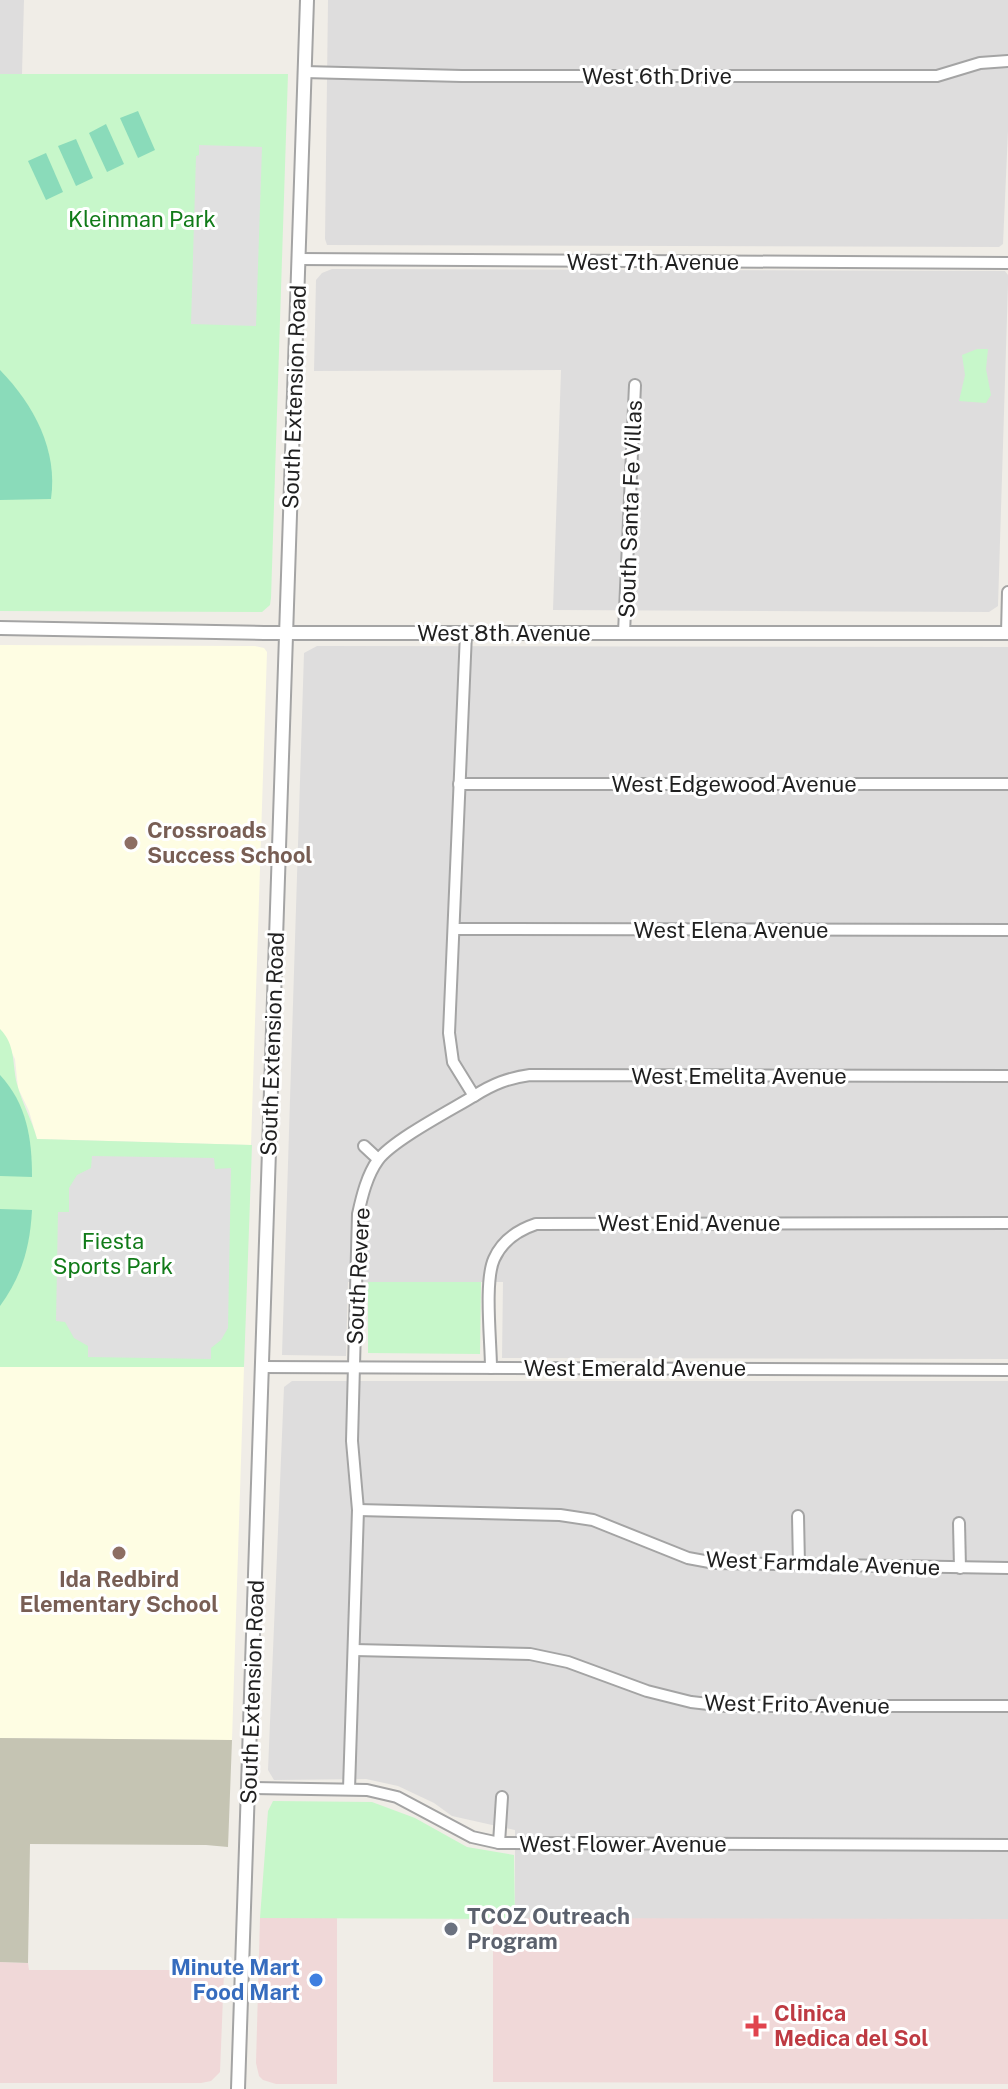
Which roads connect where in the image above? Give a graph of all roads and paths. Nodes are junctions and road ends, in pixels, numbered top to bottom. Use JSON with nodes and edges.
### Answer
{"nodes":[{"id":1,"x":307,"y":0,"type":"edge"},
{"id":2,"x":1008,"y":61,"type":"edge"},
{"id":3,"x":304,"y":72,"type":"junction"},
{"id":4,"x":298,"y":259,"type":"junction"},
{"id":5,"x":1008,"y":263,"type":"edge"},
{"id":6,"x":635,"y":385,"type":"dead end"},
{"id":7,"x":1008,"y":592,"type":"edge"},
{"id":8,"x":0,"y":628,"type":"edge"},
{"id":9,"x":287,"y":633,"type":"junction"},
{"id":10,"x":466,"y":633,"type":"junction"},
{"id":11,"x":624,"y":633,"type":"junction"},
{"id":12,"x":1007,"y":633,"type":"edge"},
{"id":13,"x":459,"y":784,"type":"junction"},
{"id":14,"x":1008,"y":784,"type":"edge"},
{"id":15,"x":454,"y":929,"type":"junction"},
{"id":16,"x":1008,"y":930,"type":"edge"},
{"id":17,"x":1008,"y":1076,"type":"edge"},
{"id":18,"x":474,"y":1096,"type":"junction"},
{"id":19,"x":364,"y":1146,"type":"dead end"},
{"id":20,"x":378,"y":1159,"type":"junction"},
{"id":21,"x":1008,"y":1223,"type":"edge"},
{"id":22,"x":261,"y":1367,"type":"junction"},
{"id":23,"x":491,"y":1368,"type":"junction"},
{"id":24,"x":354,"y":1369,"type":"junction"},
{"id":25,"x":1008,"y":1370,"type":"edge"},
{"id":26,"x":358,"y":1510,"type":"junction"},
{"id":27,"x":798,"y":1516,"type":"dead end"},
{"id":28,"x":959,"y":1523,"type":"dead end"},
{"id":29,"x":799,"y":1565,"type":"junction"},
{"id":30,"x":960,"y":1568,"type":"junction"},
{"id":31,"x":1008,"y":1568,"type":"edge"},
{"id":32,"x":354,"y":1650,"type":"junction"},
{"id":33,"x":1008,"y":1706,"type":"edge"},
{"id":34,"x":249,"y":1788,"type":"junction"},
{"id":35,"x":349,"y":1789,"type":"junction"},
{"id":36,"x":502,"y":1797,"type":"dead end"},
{"id":37,"x":499,"y":1843,"type":"junction"},
{"id":38,"x":1008,"y":1845,"type":"edge"},
{"id":39,"x":238,"y":2089,"type":"edge"}],
"edges":[{"from":1,"to":3,"type":"street","name":"South Extension Road"},
{"from":2,"to":3,"type":"street","name":"West 6th Drive"},
{"from":3,"to":4,"type":"street","name":"South Extension Road"},
{"from":4,"to":5,"type":"street","name":"West 7th Avenue"},
{"from":4,"to":9,"type":"street","name":"South Extension Road"},
{"from":6,"to":11,"type":"street","name":"South Santa Fe Villas"},
{"from":7,"to":12,"type":"street"},
{"from":8,"to":9,"type":"street","name":"West 8th Avenue"},
{"from":9,"to":10,"type":"street","name":"West 8th Avenue"},
{"from":9,"to":22,"type":"street","name":"South Extension Road"},
{"from":10,"to":11,"type":"street","name":"West 8th Avenue"},
{"from":10,"to":13,"type":"street"},
{"from":11,"to":12,"type":"street","name":"West 8th Avenue"},
{"from":13,"to":14,"type":"street","name":"West Edgewood Avenue"},
{"from":13,"to":15,"type":"street"},
{"from":15,"to":16,"type":"street","name":"West Elena Avenue"},
{"from":15,"to":18,"type":"street"},
{"from":17,"to":18,"type":"street","name":"West Emelita Avenue"},
{"from":18,"to":20,"type":"street","name":"South Revere"},
{"from":19,"to":20,"type":"street"},
{"from":20,"to":24,"type":"street","name":"South Revere"},
{"from":21,"to":23,"type":"street","name":"West Enid Avenue"},
{"from":22,"to":24,"type":"street","name":"West Emerald Avenue"},
{"from":22,"to":34,"type":"street","name":"South Extension Road"},
{"from":23,"to":24,"type":"street","name":"West Emerald Avenue"},
{"from":23,"to":25,"type":"street","name":"West Emerald Avenue"},
{"from":24,"to":26,"type":"street","name":"South Revere"},
{"from":26,"to":29,"type":"street","name":"West Farmdale Avenue"},
{"from":26,"to":32,"type":"street","name":"South Revere"},
{"from":27,"to":29,"type":"street"},
{"from":28,"to":30,"type":"street"},
{"from":29,"to":30,"type":"street","name":"West Farmdale Avenue"},
{"from":30,"to":31,"type":"street","name":"West Farmdale Avenue"},
{"from":32,"to":33,"type":"street","name":"West Frito Avenue"},
{"from":32,"to":35,"type":"street","name":"South Revere"},
{"from":34,"to":35,"type":"street","name":"West Flower Avenue"},
{"from":34,"to":39,"type":"street","name":"South Extension Road"},
{"from":35,"to":37,"type":"street","name":"West Flower Avenue"},
{"from":36,"to":37,"type":"street"},
{"from":37,"to":38,"type":"street","name":"West Flower Avenue"}]}
